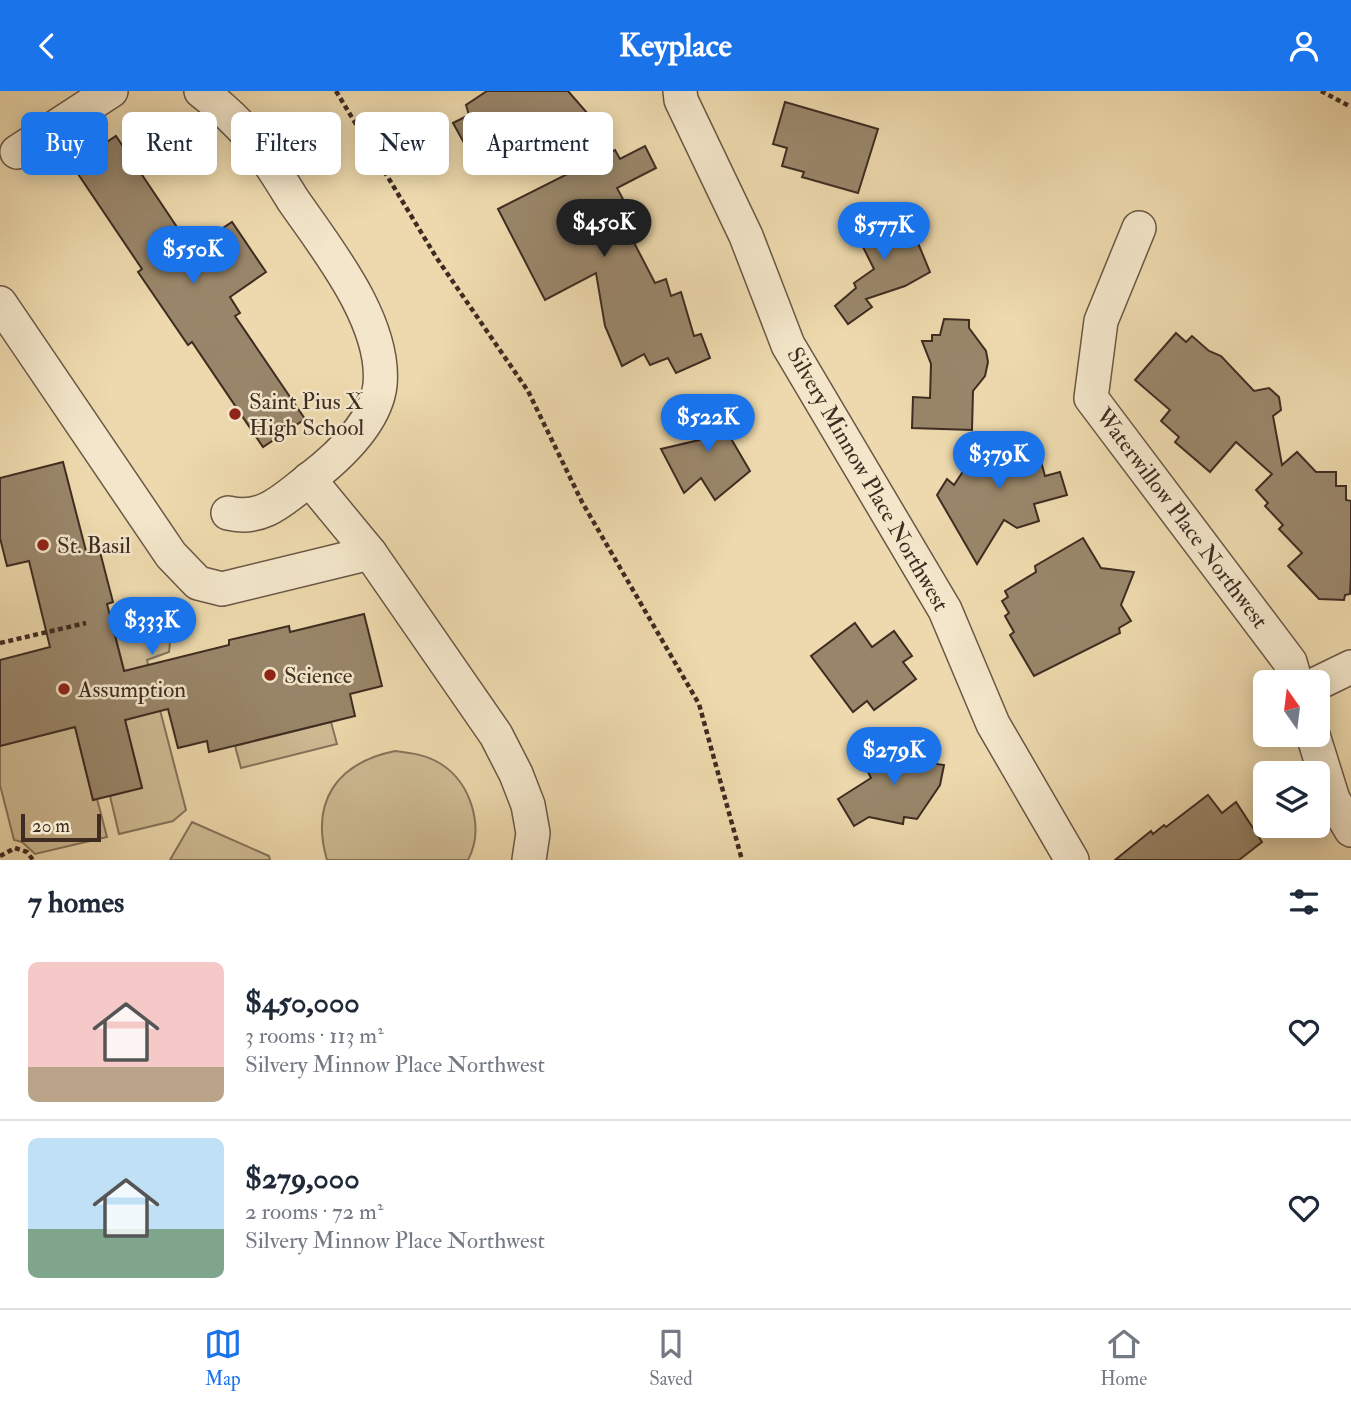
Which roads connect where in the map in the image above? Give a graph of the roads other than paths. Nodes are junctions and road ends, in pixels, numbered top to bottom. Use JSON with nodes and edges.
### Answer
{"nodes":[{"id":1,"x":111,"y":91,"type":"edge"},
{"id":2,"x":201,"y":91,"type":"edge"},
{"id":3,"x":680,"y":91,"type":"edge"},
{"id":4,"x":17,"y":152,"type":"dead end"},
{"id":5,"x":1139,"y":228,"type":"dead end"},
{"id":6,"x":0,"y":303,"type":"edge"},
{"id":7,"x":309,"y":479,"type":"junction"},
{"id":8,"x":228,"y":513,"type":"dead end"},
{"id":9,"x":370,"y":553,"type":"junction"},
{"id":10,"x":1351,"y":667,"type":"edge"},
{"id":11,"x":1292,"y":670,"type":"edge"},
{"id":12,"x":1330,"y":677,"type":"edge"},
{"id":13,"x":1317,"y":747,"type":"edge"},
{"id":14,"x":1351,"y":830,"type":"edge"},
{"id":15,"x":529,"y":860,"type":"edge"},
{"id":16,"x":1072,"y":860,"type":"edge"}],
"edges":[{"from":1,"to":4,"type":"street"},
{"from":2,"to":7,"type":"street"},
{"from":3,"to":16,"type":"street","name":"Silvery Minnow Place Northwest"},
{"from":5,"to":11,"type":"street","name":"Waterwillow Place Northwest"},
{"from":6,"to":9,"type":"street"},
{"from":7,"to":8,"type":"street"},
{"from":7,"to":9,"type":"street"},
{"from":9,"to":15,"type":"street"},
{"from":10,"to":12,"type":"street"},
{"from":13,"to":14,"type":"street"}]}
